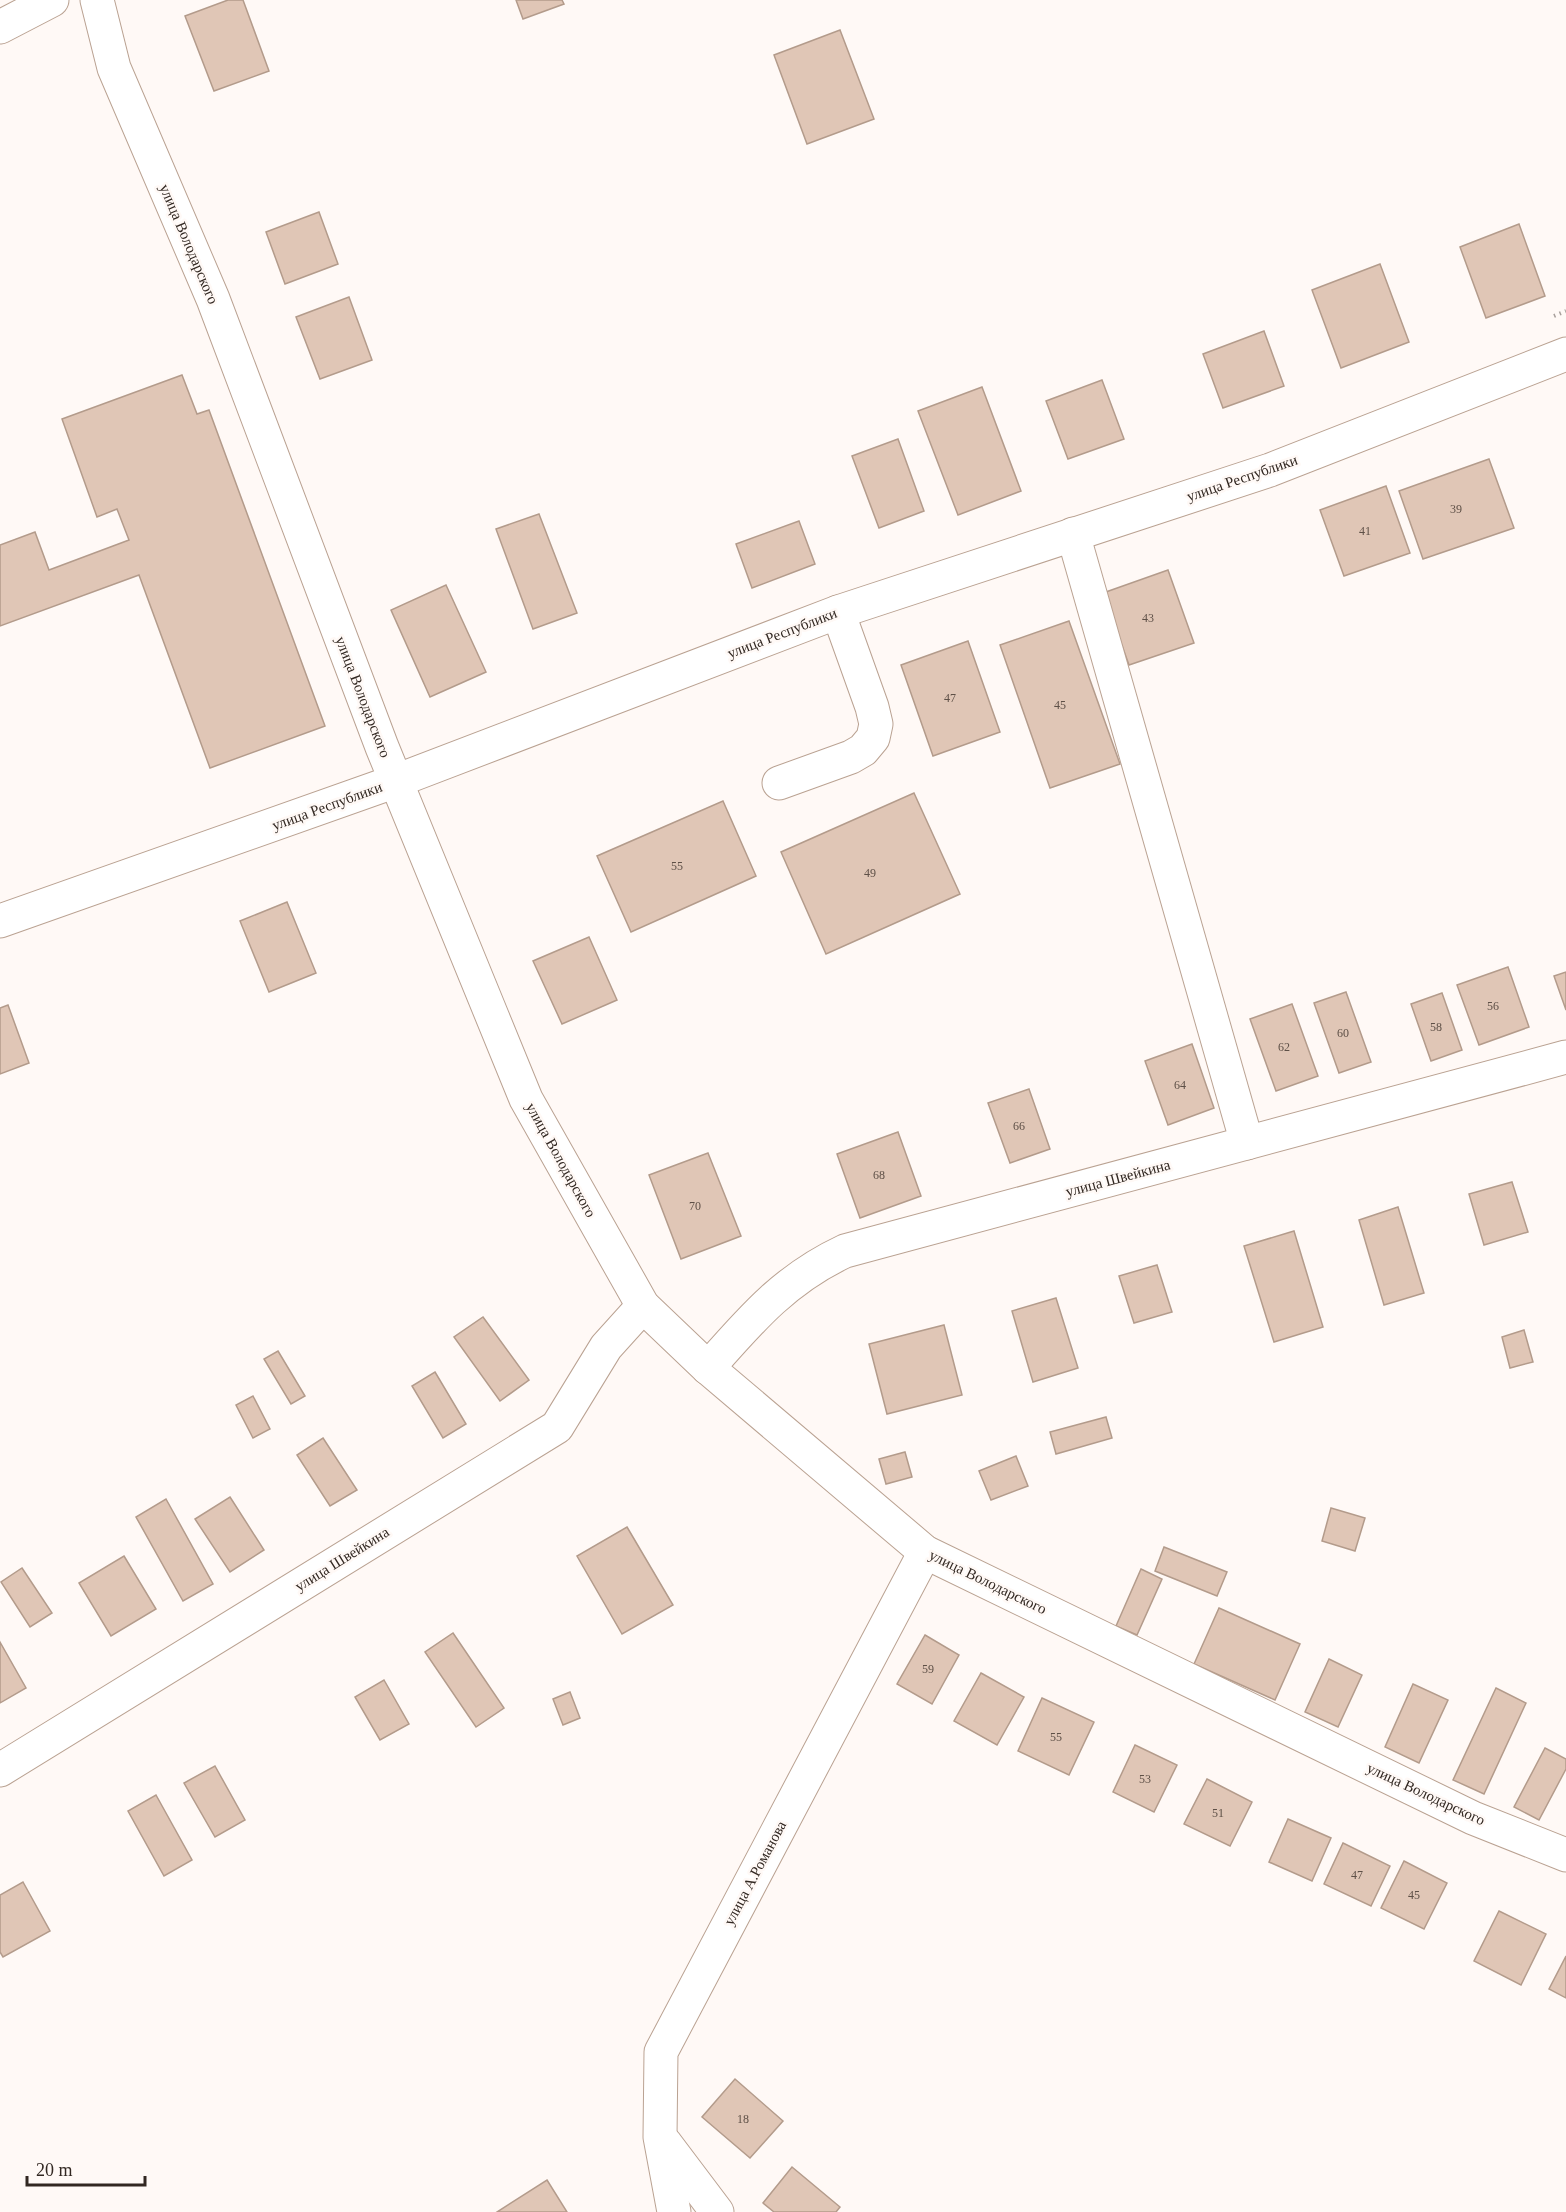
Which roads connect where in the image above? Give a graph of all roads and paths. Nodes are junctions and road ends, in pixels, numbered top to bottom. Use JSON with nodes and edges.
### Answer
{"nodes":[{"id":1,"x":52,"y":0,"type":"edge"},
{"id":2,"x":107,"y":2,"type":"edge"},
{"id":3,"x":0,"y":27,"type":"edge"},
{"id":4,"x":1566,"y":354,"type":"edge"},
{"id":5,"x":1074,"y":534,"type":"junction"},
{"id":6,"x":838,"y":612,"type":"junction"},
{"id":7,"x":396,"y":781,"type":"junction"},
{"id":8,"x":779,"y":783,"type":"dead end"},
{"id":9,"x":0,"y":921,"type":"edge"},
{"id":10,"x":1566,"y":1057,"type":"edge"},
{"id":11,"x":1247,"y":1143,"type":"junction"},
{"id":12,"x":642,"y":1306,"type":"junction"},
{"id":13,"x":708,"y":1368,"type":"junction"},
{"id":14,"x":925,"y":1552,"type":"junction"},
{"id":15,"x":0,"y":1770,"type":"edge"},
{"id":16,"x":1566,"y":1855,"type":"edge"},
{"id":17,"x":660,"y":2137,"type":"junction"},
{"id":18,"x":674,"y":2212,"type":"edge"},
{"id":19,"x":717,"y":2212,"type":"edge"}],
"edges":[{"from":1,"to":3,"type":"street"},
{"from":2,"to":7,"type":"street","name":"улица Володарского"},
{"from":4,"to":5,"type":"street","name":"улица Республики"},
{"from":5,"to":6,"type":"street","name":"улица Республики"},
{"from":5,"to":11,"type":"street"},
{"from":6,"to":7,"type":"street","name":"улица Республики"},
{"from":6,"to":8,"type":"street"},
{"from":7,"to":9,"type":"street","name":"улица Республики"},
{"from":7,"to":12,"type":"street","name":"улица Володарского"},
{"from":10,"to":11,"type":"street","name":"улица Швейкина"},
{"from":11,"to":13,"type":"street","name":"улица Швейкина"},
{"from":12,"to":13,"type":"street","name":"улица Володарского"},
{"from":12,"to":15,"type":"street","name":"улица Швейкина"},
{"from":13,"to":14,"type":"street","name":"улица Володарского"},
{"from":14,"to":16,"type":"street","name":"улица Володарского"},
{"from":14,"to":17,"type":"street","name":"улица А.Романова"},
{"from":17,"to":18,"type":"street","name":"улица А.Романова"},
{"from":17,"to":19,"type":"street"}]}
